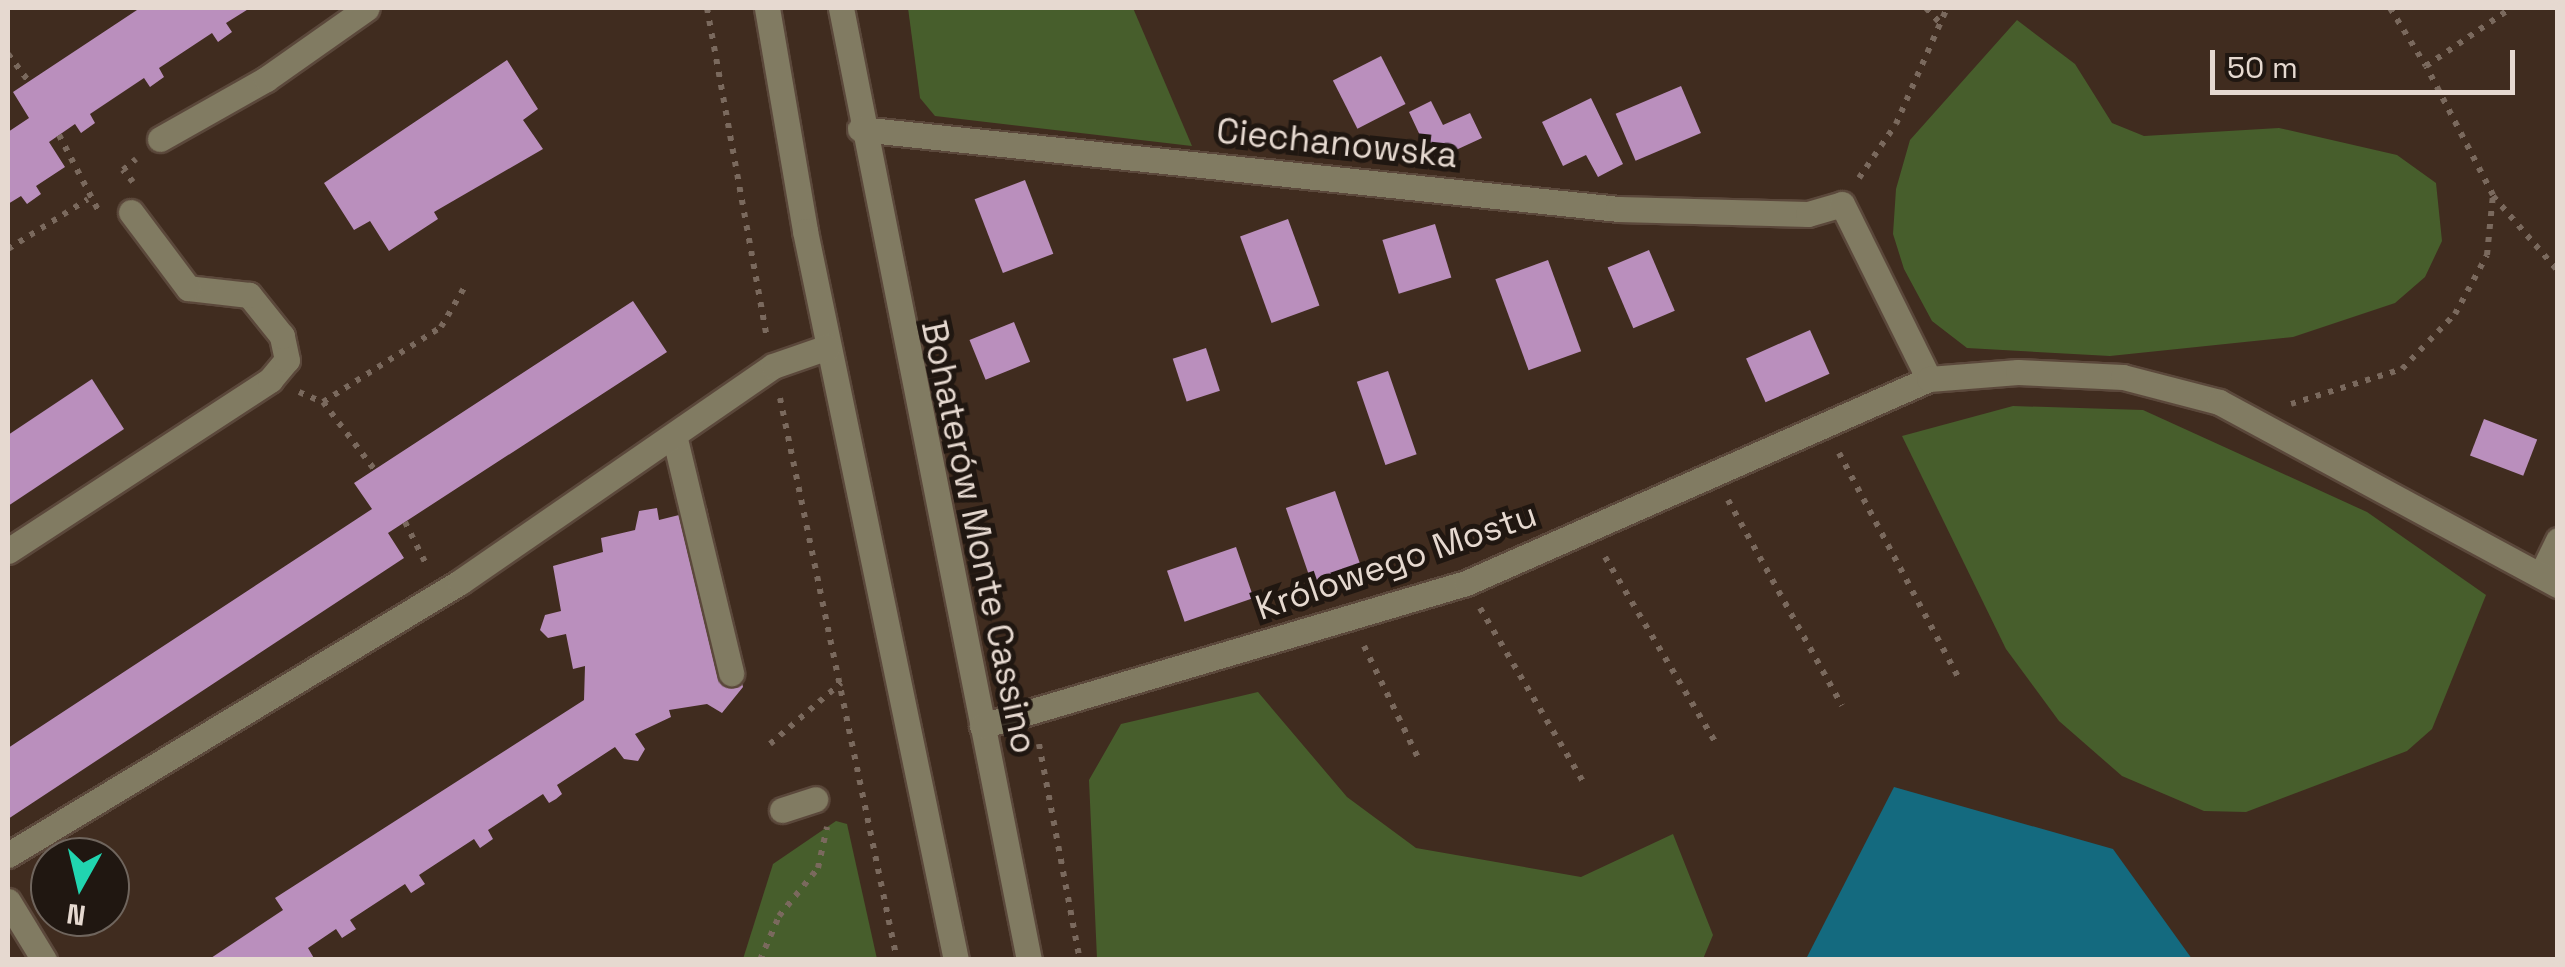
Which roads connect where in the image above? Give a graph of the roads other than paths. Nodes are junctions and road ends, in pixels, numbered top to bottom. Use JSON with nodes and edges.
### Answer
{"nodes":[{"id":1,"x":367,"y":8,"type":"edge"},
{"id":2,"x":767,"y":8,"type":"edge"},
{"id":3,"x":841,"y":8,"type":"edge"},
{"id":4,"x":860,"y":129,"type":"junction"},
{"id":5,"x":160,"y":139,"type":"dead end"},
{"id":6,"x":131,"y":212,"type":"dead end"},
{"id":7,"x":828,"y":348,"type":"junction"},
{"id":8,"x":1929,"y":380,"type":"junction"},
{"id":9,"x":675,"y":439,"type":"junction"},
{"id":10,"x":2558,"y":540,"type":"edge"},
{"id":11,"x":8,"y":551,"type":"edge"},
{"id":12,"x":2549,"y":580,"type":"edge"},
{"id":13,"x":731,"y":673,"type":"dead end"},
{"id":14,"x":982,"y":726,"type":"junction"},
{"id":15,"x":822,"y":808,"type":"road end"},
{"id":16,"x":782,"y":810,"type":"dead end"},
{"id":17,"x":8,"y":854,"type":"edge"},
{"id":18,"x":8,"y":901,"type":"edge"},
{"id":19,"x":44,"y":960,"type":"edge"},
{"id":20,"x":956,"y":960,"type":"edge"},
{"id":21,"x":1029,"y":960,"type":"edge"}],
"edges":[{"from":1,"to":5,"type":"street"},
{"from":2,"to":7,"type":"street"},
{"from":3,"to":4,"type":"street","name":"Bohaterów Monte Cassino"},
{"from":4,"to":8,"type":"street","name":"Ciechanowska"},
{"from":4,"to":14,"type":"street","name":"Bohaterów Monte Cassino"},
{"from":6,"to":11,"type":"street"},
{"from":7,"to":9,"type":"street"},
{"from":7,"to":20,"type":"street"},
{"from":8,"to":12,"type":"street","name":"Królowego Mostu"},
{"from":8,"to":14,"type":"street","name":"Królowego Mostu"},
{"from":9,"to":13,"type":"street"},
{"from":9,"to":17,"type":"street"},
{"from":10,"to":12,"type":"street"},
{"from":14,"to":21,"type":"street","name":"Bohaterów Monte Cassino"},
{"from":15,"to":16,"type":"street"},
{"from":18,"to":19,"type":"street"}]}
